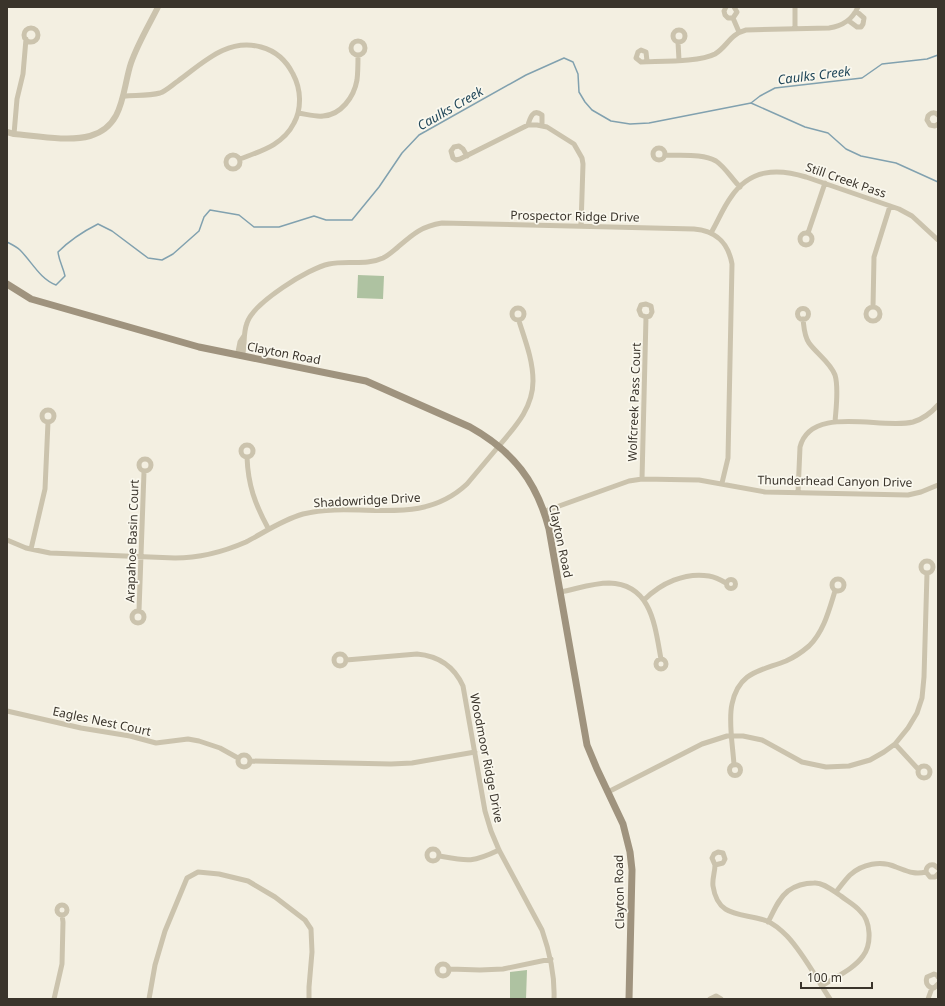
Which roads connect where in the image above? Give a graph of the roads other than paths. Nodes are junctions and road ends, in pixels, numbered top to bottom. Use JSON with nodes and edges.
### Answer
{"nodes":[{"id":1,"x":158,"y":7,"type":"edge"},
{"id":2,"x":726,"y":7,"type":"edge"},
{"id":3,"x":734,"y":7,"type":"edge"},
{"id":4,"x":795,"y":7,"type":"edge"},
{"id":5,"x":857,"y":9,"type":"edge"},
{"id":6,"x":733,"y":18,"type":"junction"},
{"id":7,"x":849,"y":20,"type":"junction"},
{"id":8,"x":795,"y":28,"type":"junction"},
{"id":9,"x":739,"y":32,"type":"junction"},
{"id":10,"x":26,"y":39,"type":"dead end"},
{"id":11,"x":678,"y":42,"type":"dead end"},
{"id":12,"x":358,"y":55,"type":"dead end"},
{"id":13,"x":679,"y":60,"type":"junction"},
{"id":14,"x":647,"y":61,"type":"dead end"},
{"id":15,"x":124,"y":96,"type":"junction"},
{"id":16,"x":298,"y":113,"type":"junction"},
{"id":17,"x":938,"y":115,"type":"edge"},
{"id":18,"x":938,"y":124,"type":"edge"},
{"id":19,"x":528,"y":125,"type":"junction"},
{"id":20,"x":542,"y":126,"type":"junction"},
{"id":21,"x":10,"y":133,"type":"edge"},
{"id":22,"x":665,"y":155,"type":"dead end"},
{"id":23,"x":467,"y":156,"type":"dead end"},
{"id":24,"x":240,"y":159,"type":"dead end"},
{"id":25,"x":825,"y":184,"type":"junction"},
{"id":26,"x":740,"y":187,"type":"junction"},
{"id":27,"x":890,"y":206,"type":"junction"},
{"id":28,"x":581,"y":226,"type":"junction"},
{"id":29,"x":711,"y":233,"type":"junction"},
{"id":30,"x":808,"y":233,"type":"dead end"},
{"id":31,"x":938,"y":240,"type":"edge"},
{"id":32,"x":7,"y":284,"type":"edge"},
{"id":33,"x":873,"y":307,"type":"dead end"},
{"id":34,"x":646,"y":317,"type":"dead end"},
{"id":35,"x":803,"y":319,"type":"dead end"},
{"id":36,"x":520,"y":321,"type":"dead end"},
{"id":37,"x":240,"y":356,"type":"junction"},
{"id":38,"x":938,"y":405,"type":"edge"},
{"id":39,"x":48,"y":422,"type":"dead end"},
{"id":40,"x":836,"y":422,"type":"junction"},
{"id":41,"x":499,"y":446,"type":"junction"},
{"id":42,"x":247,"y":457,"type":"dead end"},
{"id":43,"x":144,"y":472,"type":"dead end"},
{"id":44,"x":642,"y":478,"type":"junction"},
{"id":45,"x":722,"y":483,"type":"junction"},
{"id":46,"x":938,"y":485,"type":"edge"},
{"id":47,"x":798,"y":492,"type":"junction"},
{"id":48,"x":545,"y":511,"type":"junction"},
{"id":49,"x":268,"y":528,"type":"junction"},
{"id":50,"x":7,"y":540,"type":"edge"},
{"id":51,"x":31,"y":549,"type":"junction"},
{"id":52,"x":141,"y":557,"type":"junction"},
{"id":53,"x":927,"y":573,"type":"dead end"},
{"id":54,"x":726,"y":583,"type":"dead end"},
{"id":55,"x":835,"y":591,"type":"dead end"},
{"id":56,"x":560,"y":592,"type":"junction"},
{"id":57,"x":644,"y":600,"type":"junction"},
{"id":58,"x":139,"y":611,"type":"dead end"},
{"id":59,"x":661,"y":659,"type":"dead end"},
{"id":60,"x":346,"y":660,"type":"dead end"},
{"id":61,"x":7,"y":711,"type":"edge"},
{"id":62,"x":732,"y":736,"type":"junction"},
{"id":63,"x":895,"y":744,"type":"junction"},
{"id":64,"x":475,"y":752,"type":"junction"},
{"id":65,"x":238,"y":758,"type":"junction"},
{"id":66,"x":250,"y":761,"type":"junction"},
{"id":67,"x":734,"y":765,"type":"dead end"},
{"id":68,"x":918,"y":769,"type":"dead end"},
{"id":69,"x":608,"y":792,"type":"junction"},
{"id":70,"x":499,"y":850,"type":"junction"},
{"id":71,"x":439,"y":856,"type":"dead end"},
{"id":72,"x":715,"y":865,"type":"dead end"},
{"id":73,"x":938,"y":868,"type":"edge"},
{"id":74,"x":926,"y":872,"type":"junction"},
{"id":75,"x":938,"y":874,"type":"edge"},
{"id":76,"x":836,"y":892,"type":"junction"},
{"id":77,"x":62,"y":915,"type":"dead end"},
{"id":78,"x":768,"y":922,"type":"junction"},
{"id":79,"x":551,"y":958,"type":"junction"},
{"id":80,"x":450,"y":969,"type":"dead end"},
{"id":81,"x":938,"y":977,"type":"edge"},
{"id":82,"x":938,"y":984,"type":"edge"},
{"id":83,"x":822,"y":986,"type":"junction"},
{"id":84,"x":932,"y":988,"type":"junction"},
{"id":85,"x":54,"y":999,"type":"edge"},
{"id":86,"x":150,"y":999,"type":"edge"},
{"id":87,"x":309,"y":999,"type":"edge"},
{"id":88,"x":554,"y":999,"type":"edge"},
{"id":89,"x":629,"y":999,"type":"edge"},
{"id":90,"x":710,"y":999,"type":"edge"},
{"id":91,"x":721,"y":999,"type":"edge"},
{"id":92,"x":830,"y":999,"type":"edge"},
{"id":93,"x":928,"y":999,"type":"edge"}],
"edges":[{"from":1,"to":15,"type":"street"},
{"from":2,"to":6,"type":"street"},
{"from":3,"to":6,"type":"street"},
{"from":4,"to":8,"type":"street"},
{"from":5,"to":7,"type":"street"},
{"from":5,"to":7,"type":"street"},
{"from":6,"to":9,"type":"street"},
{"from":7,"to":8,"type":"street"},
{"from":8,"to":9,"type":"street"},
{"from":9,"to":13,"type":"street"},
{"from":10,"to":21,"type":"street"},
{"from":11,"to":13,"type":"street"},
{"from":12,"to":16,"type":"street"},
{"from":13,"to":14,"type":"street"},
{"from":15,"to":16,"type":"street"},
{"from":15,"to":21,"type":"street"},
{"from":16,"to":24,"type":"street"},
{"from":17,"to":18,"type":"street"},
{"from":19,"to":20,"type":"street"},
{"from":19,"to":20,"type":"street"},
{"from":19,"to":23,"type":"street"},
{"from":20,"to":28,"type":"street"},
{"from":22,"to":26,"type":"street"},
{"from":25,"to":26,"type":"street","name":"Still Creek Pass"},
{"from":25,"to":27,"type":"street","name":"Still Creek Pass"},
{"from":25,"to":30,"type":"street"},
{"from":26,"to":29,"type":"street","name":"Still Creek Pass"},
{"from":27,"to":31,"type":"street","name":"Still Creek Pass"},
{"from":27,"to":33,"type":"street"},
{"from":28,"to":29,"type":"street","name":"Prospector Ridge Drive"},
{"from":28,"to":37,"type":"street","name":"Prospector Ridge Drive"},
{"from":29,"to":45,"type":"street"},
{"from":32,"to":37,"type":"main road","name":"Clayton Road"},
{"from":34,"to":44,"type":"street","name":"Wolfcreek Pass Court"},
{"from":35,"to":40,"type":"street"},
{"from":36,"to":41,"type":"street","name":"Shadowridge Drive"},
{"from":37,"to":41,"type":"main road","name":"Clayton Road"},
{"from":38,"to":40,"type":"street"},
{"from":39,"to":51,"type":"street"},
{"from":40,"to":47,"type":"street"},
{"from":41,"to":48,"type":"main road","name":"Clayton Road"},
{"from":41,"to":49,"type":"street","name":"Shadowridge Drive"},
{"from":42,"to":49,"type":"street"},
{"from":43,"to":52,"type":"street","name":"Arapahoe Basin Court"},
{"from":44,"to":45,"type":"street","name":"Thunderhead Canyon Drive"},
{"from":44,"to":48,"type":"street","name":"Thunderhead Canyon Drive"},
{"from":45,"to":47,"type":"street","name":"Thunderhead Canyon Drive"},
{"from":46,"to":47,"type":"street","name":"Thunderhead Canyon Drive"},
{"from":48,"to":56,"type":"main road","name":"Clayton Road"},
{"from":49,"to":52,"type":"street","name":"Shadowridge Drive"},
{"from":50,"to":51,"type":"street","name":"Shadowridge Drive"},
{"from":51,"to":52,"type":"street","name":"Shadowridge Drive"},
{"from":52,"to":58,"type":"street","name":"Arapahoe Basin Court"},
{"from":53,"to":63,"type":"street"},
{"from":54,"to":57,"type":"street"},
{"from":55,"to":62,"type":"street"},
{"from":56,"to":57,"type":"street"},
{"from":56,"to":69,"type":"main road","name":"Clayton Road"},
{"from":57,"to":59,"type":"street"},
{"from":60,"to":64,"type":"street","name":"Woodmoor Ridge Drive"},
{"from":61,"to":65,"type":"street","name":"Eagles Nest Court"},
{"from":62,"to":63,"type":"street"},
{"from":62,"to":67,"type":"street"},
{"from":62,"to":69,"type":"street"},
{"from":63,"to":68,"type":"street"},
{"from":64,"to":66,"type":"street","name":"Eagles Nest Court"},
{"from":64,"to":70,"type":"street","name":"Woodmoor Ridge Drive"},
{"from":65,"to":66,"type":"street","name":"Eagles Nest Court"},
{"from":65,"to":66,"type":"street","name":"Eagles Nest Court"},
{"from":69,"to":89,"type":"main road","name":"Clayton Road"},
{"from":70,"to":71,"type":"street"},
{"from":70,"to":79,"type":"street","name":"Woodmoor Ridge Drive"},
{"from":72,"to":78,"type":"street"},
{"from":73,"to":74,"type":"street"},
{"from":74,"to":75,"type":"street"},
{"from":74,"to":76,"type":"street"},
{"from":76,"to":78,"type":"street"},
{"from":76,"to":83,"type":"street"},
{"from":77,"to":85,"type":"street"},
{"from":78,"to":83,"type":"street"},
{"from":79,"to":80,"type":"street"},
{"from":79,"to":88,"type":"street","name":"Woodmoor Ridge Drive"},
{"from":81,"to":84,"type":"street"},
{"from":82,"to":84,"type":"street"},
{"from":83,"to":92,"type":"street"},
{"from":84,"to":93,"type":"street"},
{"from":86,"to":87,"type":"street"},
{"from":90,"to":91,"type":"street"}]}
